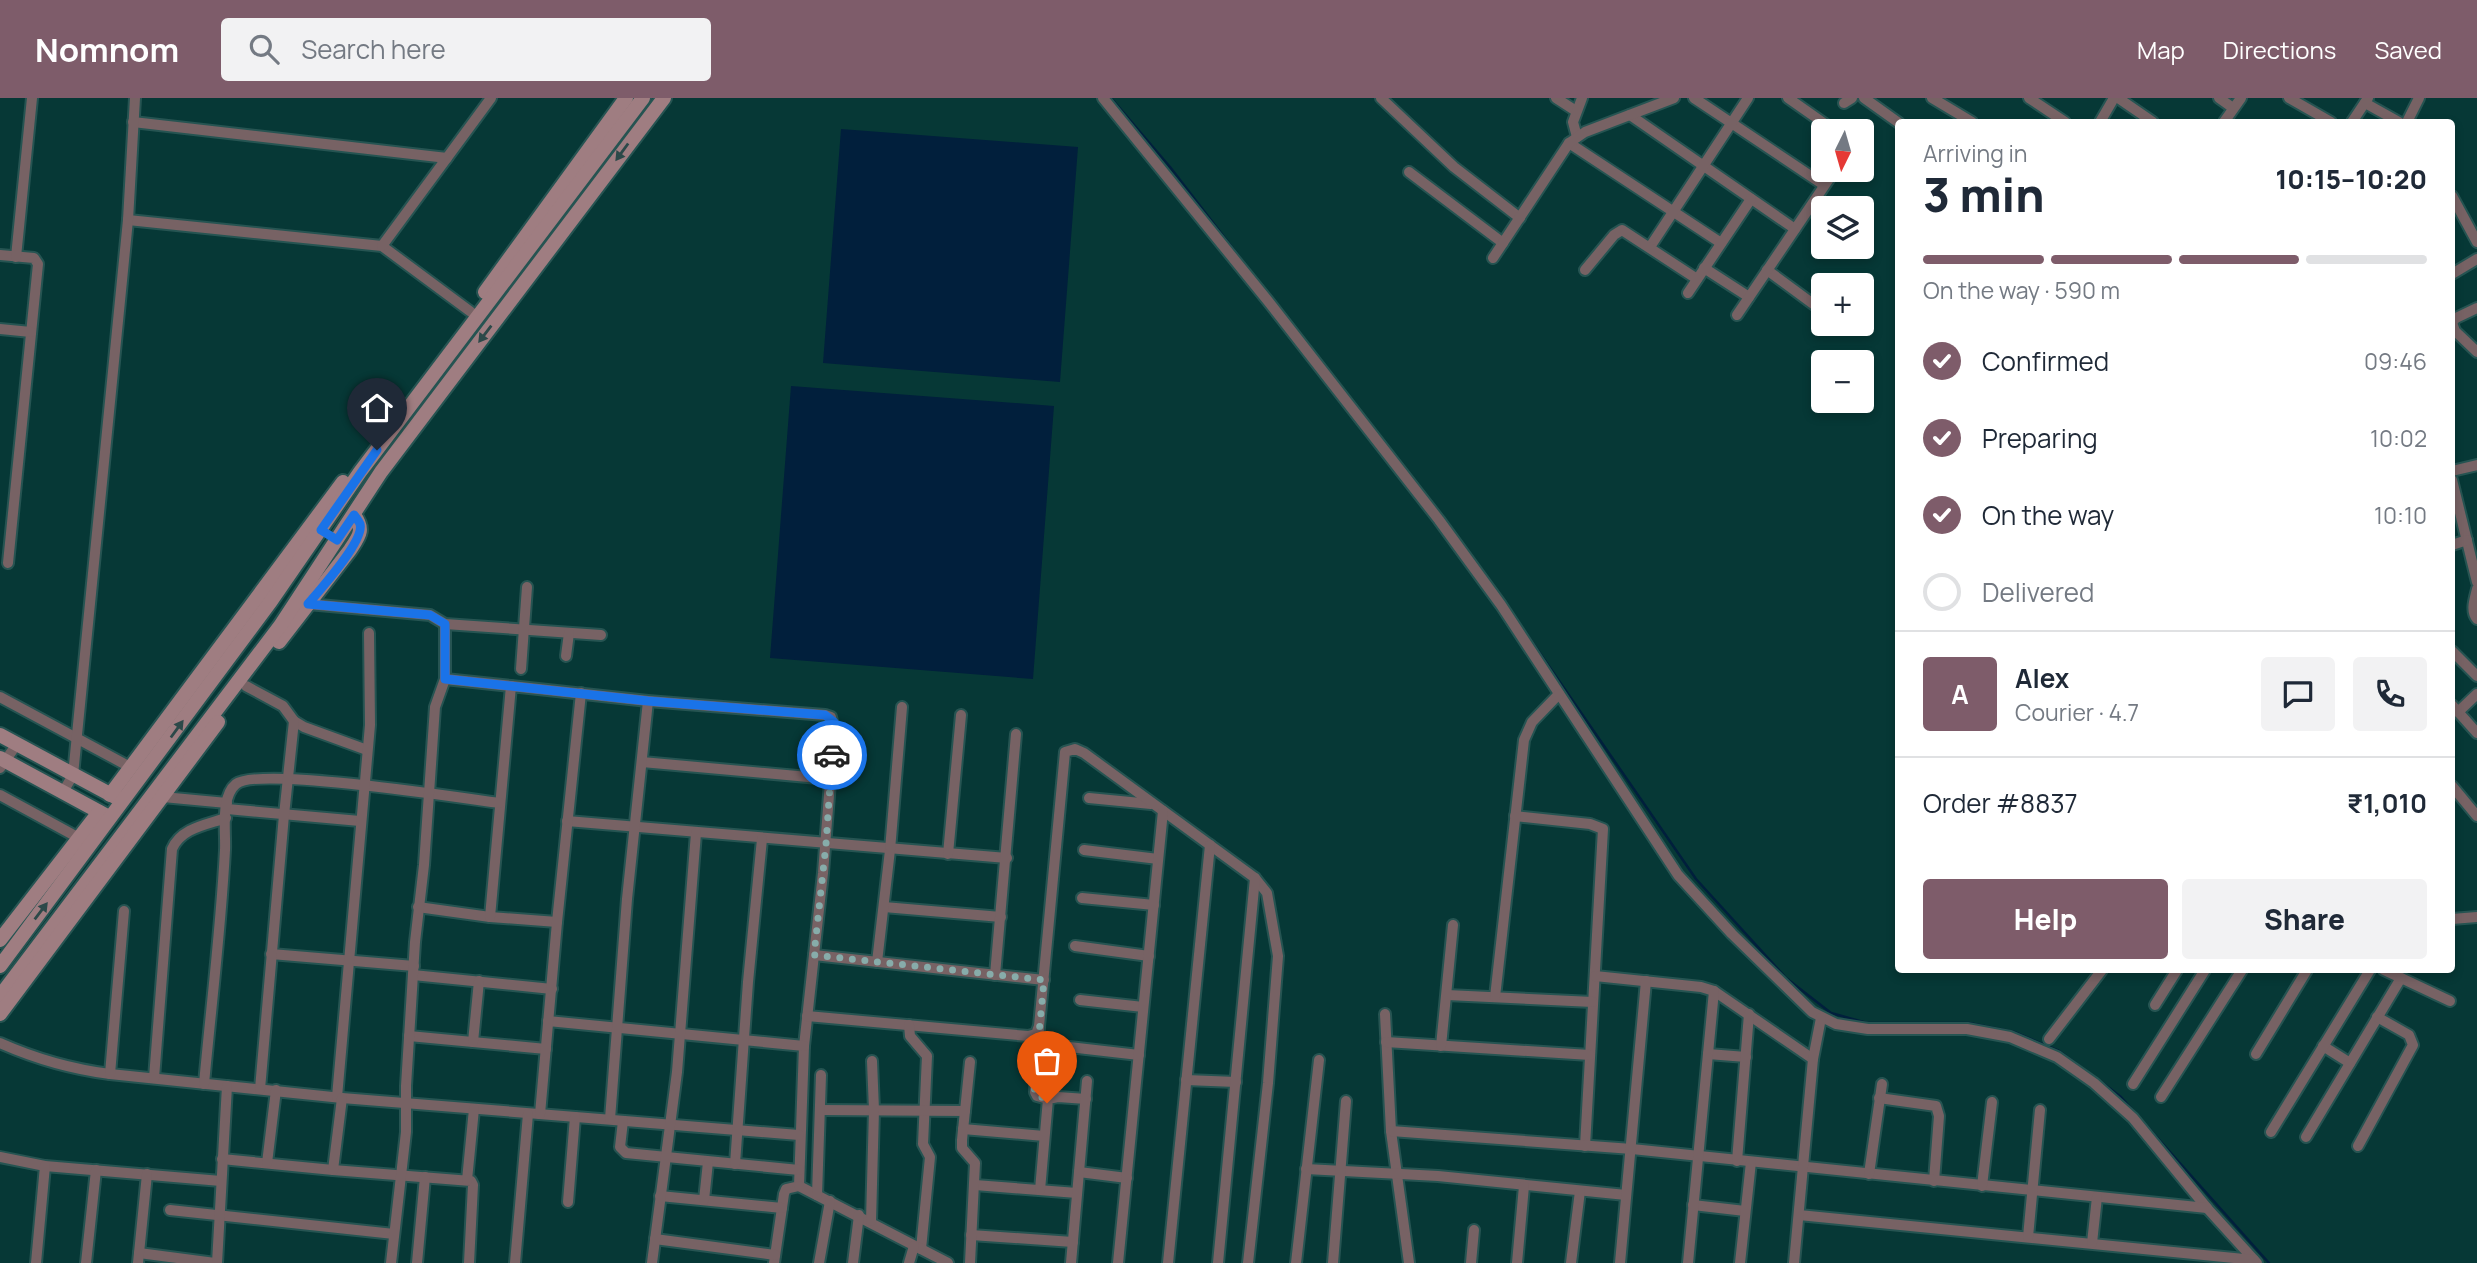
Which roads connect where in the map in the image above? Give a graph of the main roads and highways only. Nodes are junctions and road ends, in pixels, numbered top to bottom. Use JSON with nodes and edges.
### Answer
{"nodes":[{"id":1,"x":626,"y":98,"type":"edge"},
{"id":2,"x":643,"y":98,"type":"edge"},
{"id":3,"x":664,"y":98,"type":"edge"},
{"id":4,"x":354,"y":515,"type":"junction"},
{"id":5,"x":321,"y":530,"type":"junction"},
{"id":6,"x":337,"y":540,"type":"junction"},
{"id":7,"x":0,"y":735,"type":"edge"},
{"id":8,"x":2,"y":762,"type":"edge"},
{"id":9,"x":117,"y":798,"type":"junction"},
{"id":10,"x":140,"y":811,"type":"junction"},
{"id":11,"x":105,"y":815,"type":"junction"},
{"id":12,"x":127,"y":827,"type":"junction"},
{"id":13,"x":0,"y":940,"type":"edge"},
{"id":14,"x":0,"y":966,"type":"edge"},
{"id":15,"x":0,"y":996,"type":"edge"},
{"id":16,"x":0,"y":1014,"type":"edge"}],
"edges":[{"from":1,"to":9,"type":"main road"},
{"from":2,"to":5,"type":"main road"},
{"from":3,"to":4,"type":"main road","one_way":true},
{"from":4,"to":6,"type":"main road"},
{"from":4,"to":16,"type":"main road"},
{"from":5,"to":6,"type":"main road"},
{"from":9,"to":5,"type":"main road","one_way":true},
{"from":6,"to":10,"type":"main road"},
{"from":7,"to":9,"type":"main road"},
{"from":8,"to":11,"type":"main road"},
{"from":9,"to":10,"type":"main road"},
{"from":9,"to":11,"type":"main road"},
{"from":10,"to":12,"type":"main road"},
{"from":11,"to":12,"type":"main road"},
{"from":11,"to":13,"type":"main road"},
{"from":14,"to":11,"type":"main road","one_way":true},
{"from":12,"to":15,"type":"main road"}]}
